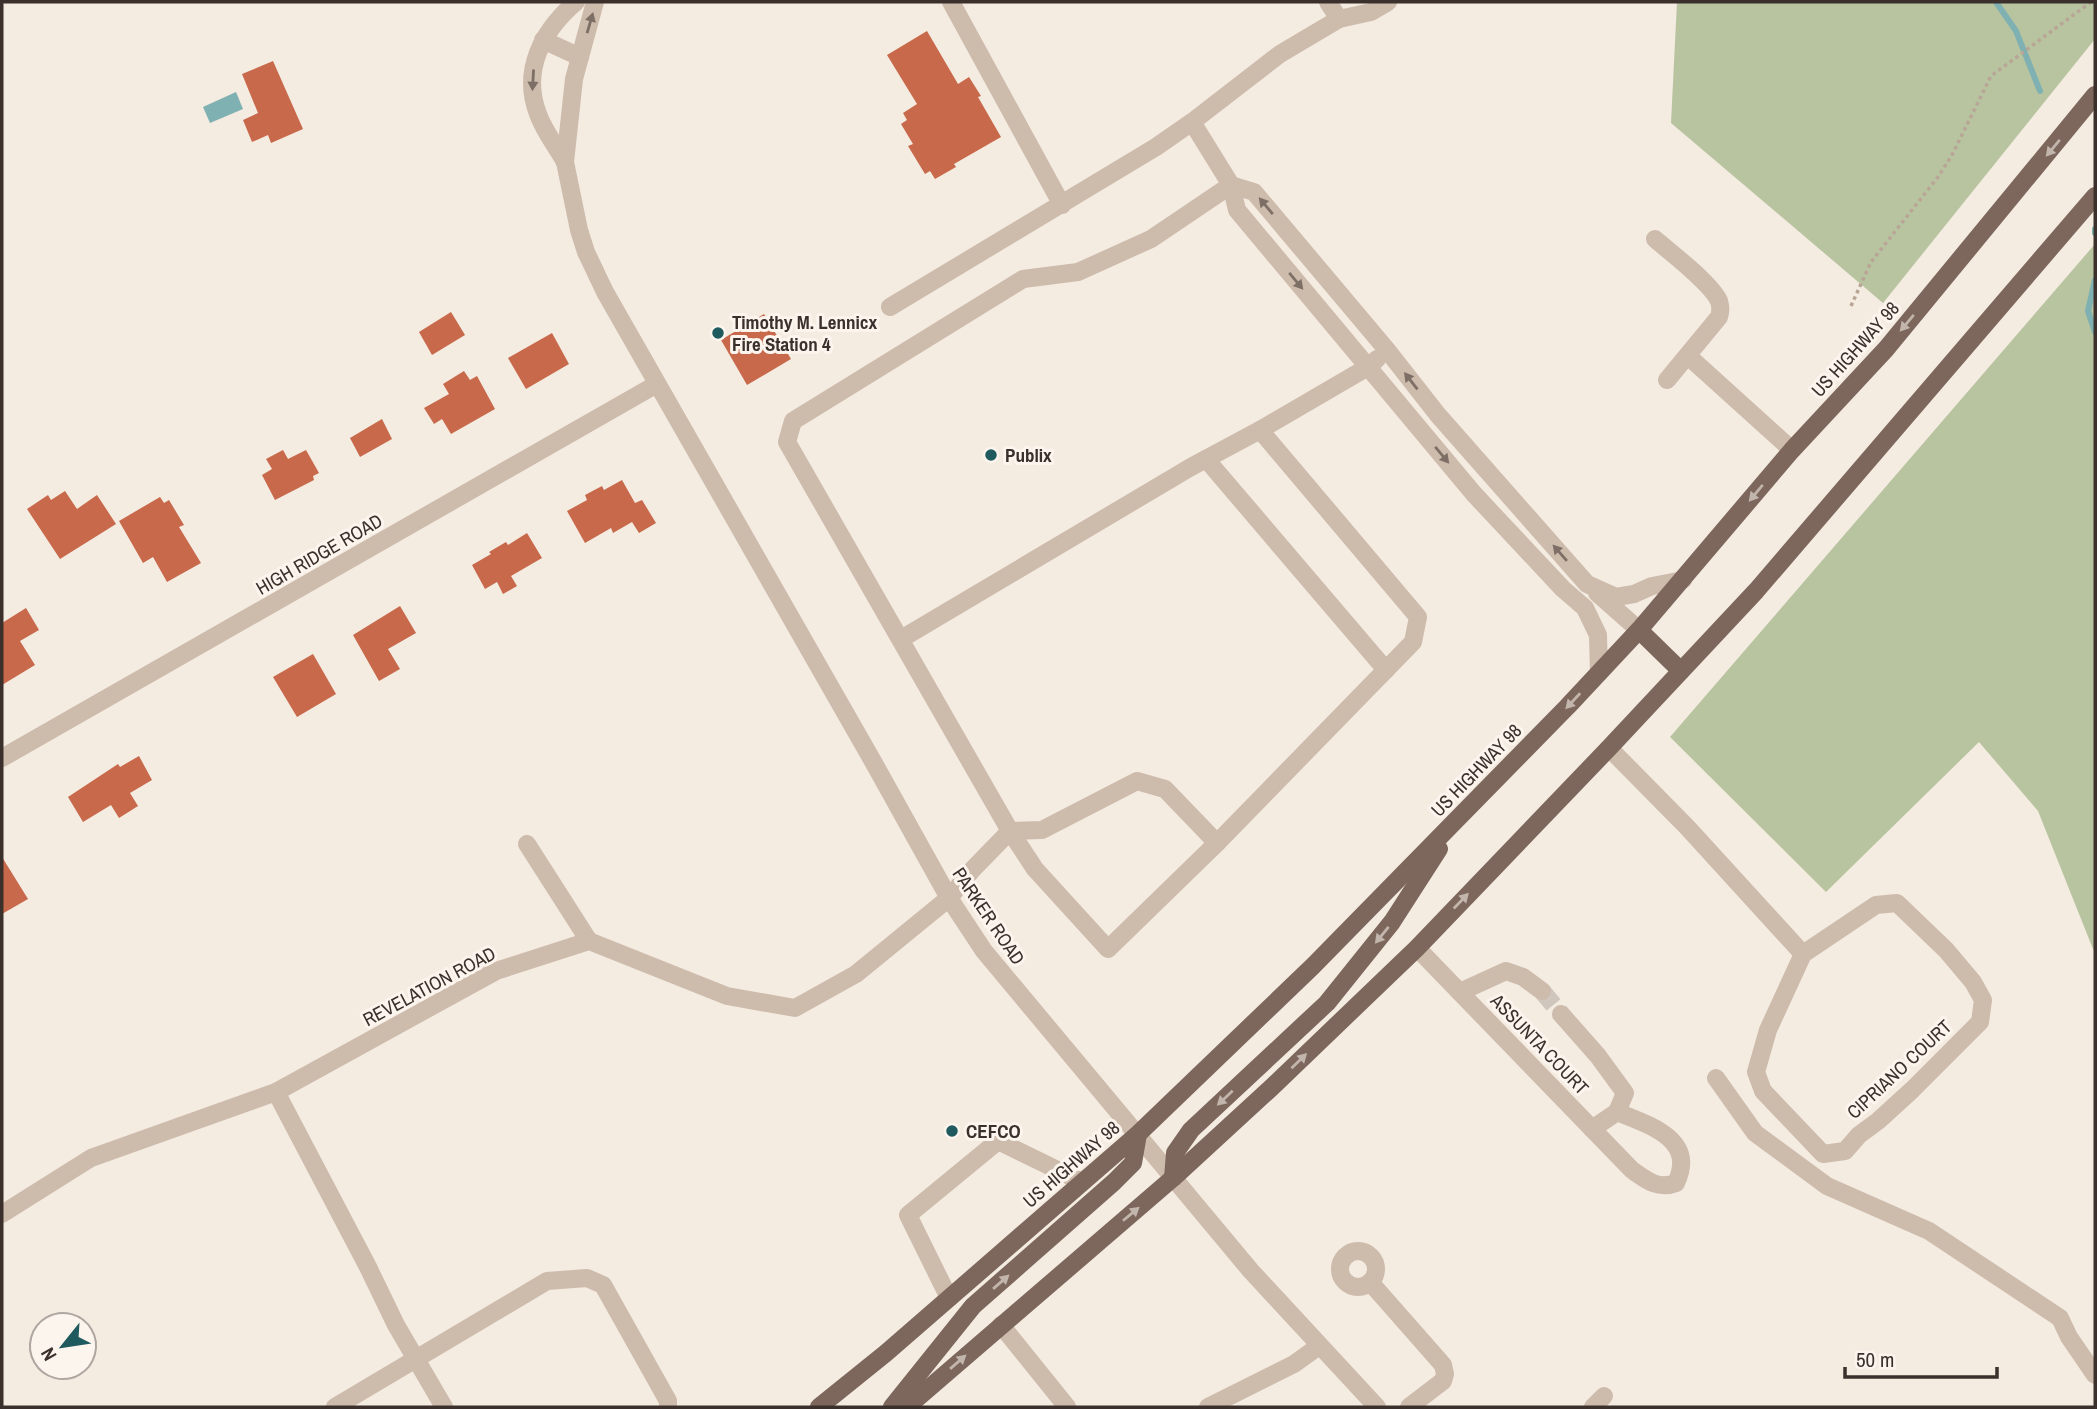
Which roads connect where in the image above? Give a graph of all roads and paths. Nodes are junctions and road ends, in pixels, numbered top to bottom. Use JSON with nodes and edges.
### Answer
{"nodes":[{"id":1,"x":576,"y":2,"type":"edge"},
{"id":2,"x":595,"y":2,"type":"edge"},
{"id":3,"x":951,"y":2,"type":"edge"},
{"id":4,"x":1328,"y":2,"type":"edge"},
{"id":5,"x":1388,"y":2,"type":"edge"},
{"id":6,"x":2091,"y":2,"type":"edge"},
{"id":7,"x":1339,"y":19,"type":"junction"},
{"id":8,"x":543,"y":40,"type":"junction"},
{"id":9,"x":580,"y":57,"type":"junction"},
{"id":10,"x":2095,"y":95,"type":"edge"},
{"id":11,"x":1192,"y":122,"type":"junction"},
{"id":12,"x":565,"y":162,"type":"junction"},
{"id":13,"x":1231,"y":185,"type":"junction"},
{"id":14,"x":2095,"y":196,"type":"edge"},
{"id":15,"x":1062,"y":205,"type":"junction"},
{"id":16,"x":1655,"y":239,"type":"dead end"},
{"id":17,"x":1851,"y":306,"type":"dead end"},
{"id":18,"x":890,"y":307,"type":"dead end"},
{"id":19,"x":1387,"y":350,"type":"junction"},
{"id":20,"x":1688,"y":356,"type":"junction"},
{"id":21,"x":1368,"y":367,"type":"junction"},
{"id":22,"x":1667,"y":380,"type":"dead end"},
{"id":23,"x":657,"y":384,"type":"junction"},
{"id":24,"x":1260,"y":430,"type":"junction"},
{"id":25,"x":1793,"y":450,"type":"junction"},
{"id":26,"x":1206,"y":459,"type":"junction"},
{"id":27,"x":1683,"y":580,"type":"junction"},
{"id":28,"x":1587,"y":584,"type":"junction"},
{"id":29,"x":1639,"y":630,"type":"junction"},
{"id":30,"x":901,"y":639,"type":"junction"},
{"id":31,"x":1386,"y":670,"type":"junction"},
{"id":32,"x":1681,"y":671,"type":"junction"},
{"id":33,"x":1599,"y":673,"type":"junction"},
{"id":34,"x":1608,"y":749,"type":"junction"},
{"id":35,"x":2,"y":758,"type":"edge"},
{"id":36,"x":1460,"y":816,"type":"junction"},
{"id":37,"x":1010,"y":831,"type":"junction"},
{"id":38,"x":1217,"y":843,"type":"junction"},
{"id":39,"x":527,"y":844,"type":"dead end"},
{"id":40,"x":949,"y":898,"type":"junction"},
{"id":41,"x":589,"y":941,"type":"junction"},
{"id":42,"x":1417,"y":948,"type":"junction"},
{"id":43,"x":1803,"y":954,"type":"junction"},
{"id":44,"x":1542,"y":991,"type":"tunnel mouth"},
{"id":45,"x":1460,"y":992,"type":"junction"},
{"id":46,"x":1562,"y":1014,"type":"tunnel mouth"},
{"id":47,"x":1716,"y":1078,"type":"dead end"},
{"id":48,"x":276,"y":1092,"type":"junction"},
{"id":49,"x":1617,"y":1112,"type":"junction"},
{"id":50,"x":1592,"y":1129,"type":"junction"},
{"id":51,"x":1138,"y":1134,"type":"junction"},
{"id":52,"x":1173,"y":1178,"type":"junction"},
{"id":53,"x":1082,"y":1182,"type":"junction"},
{"id":54,"x":2,"y":1214,"type":"edge"},
{"id":55,"x":1370,"y":1282,"type":"dead end"},
{"id":56,"x":948,"y":1298,"type":"junction"},
{"id":57,"x":1001,"y":1325,"type":"junction"},
{"id":58,"x":1319,"y":1346,"type":"junction"},
{"id":59,"x":415,"y":1361,"type":"junction"},
{"id":60,"x":2095,"y":1375,"type":"edge"},
{"id":61,"x":335,"y":1407,"type":"edge"},
{"id":62,"x":444,"y":1407,"type":"edge"},
{"id":63,"x":668,"y":1407,"type":"edge"},
{"id":64,"x":819,"y":1407,"type":"edge"},
{"id":65,"x":892,"y":1407,"type":"edge"},
{"id":66,"x":907,"y":1407,"type":"edge"},
{"id":67,"x":1067,"y":1407,"type":"edge"},
{"id":68,"x":1208,"y":1407,"type":"edge"},
{"id":69,"x":1377,"y":1407,"type":"edge"},
{"id":70,"x":1409,"y":1407,"type":"edge"}],
"edges":[{"from":1,"to":8,"type":"street"},
{"from":9,"to":2,"type":"street","one_way":true},
{"from":3,"to":15,"type":"street"},
{"from":4,"to":7,"type":"street"},
{"from":5,"to":7,"type":"street"},
{"from":6,"to":17,"type":"path"},
{"from":7,"to":11,"type":"street"},
{"from":8,"to":9,"type":"street"},
{"from":8,"to":12,"type":"street","one_way":true},
{"from":9,"to":12,"type":"street"},
{"from":10,"to":25,"type":"main road","name":"US HIGHWAY 98","one_way":true},
{"from":11,"to":13,"type":"street"},
{"from":11,"to":15,"type":"street"},
{"from":12,"to":23,"type":"street","name":"PARKER ROAD"},
{"from":19,"to":13,"type":"street","one_way":true},
{"from":13,"to":21,"type":"street","one_way":true},
{"from":13,"to":30,"type":"street"},
{"from":14,"to":32,"type":"main road"},
{"from":15,"to":18,"type":"street"},
{"from":16,"to":20,"type":"street"},
{"from":19,"to":21,"type":"street"},
{"from":28,"to":19,"type":"street","one_way":true},
{"from":20,"to":22,"type":"street"},
{"from":20,"to":25,"type":"street"},
{"from":21,"to":24,"type":"street"},
{"from":21,"to":33,"type":"street","one_way":true},
{"from":23,"to":35,"type":"street","name":"HIGH RIDGE ROAD"},
{"from":23,"to":40,"type":"street","name":"PARKER ROAD"},
{"from":24,"to":26,"type":"street"},
{"from":24,"to":31,"type":"street"},
{"from":25,"to":27,"type":"main road","name":"US HIGHWAY 98","one_way":true},
{"from":26,"to":30,"type":"street"},
{"from":26,"to":31,"type":"street"},
{"from":27,"to":28,"type":"street"},
{"from":27,"to":29,"type":"main road","name":"US HIGHWAY 98"},
{"from":28,"to":29,"type":"street"},
{"from":29,"to":32,"type":"main road"},
{"from":29,"to":33,"type":"main road","name":"US HIGHWAY 98"},
{"from":30,"to":37,"type":"street"},
{"from":31,"to":38,"type":"street"},
{"from":32,"to":34,"type":"main road"},
{"from":33,"to":36,"type":"main road","name":"US HIGHWAY 98","one_way":true},
{"from":42,"to":34,"type":"main road","one_way":true},
{"from":34,"to":43,"type":"street"},
{"from":36,"to":51,"type":"main road","name":"US HIGHWAY 98"},
{"from":36,"to":52,"type":"main road","one_way":true},
{"from":37,"to":38,"type":"street"},
{"from":37,"to":38,"type":"street"},
{"from":37,"to":40,"type":"street"},
{"from":39,"to":41,"type":"street"},
{"from":40,"to":41,"type":"street"},
{"from":40,"to":51,"type":"street","name":"PARKER ROAD"},
{"from":41,"to":48,"type":"street","name":"REVELATION ROAD"},
{"from":42,"to":45,"type":"street","name":"ASSUNTA COURT"},
{"from":52,"to":42,"type":"main road","one_way":true},
{"from":43,"to":43,"type":"street","name":"CIPRIANO COURT"},
{"from":44,"to":45,"type":"street"},
{"from":45,"to":50,"type":"street","name":"ASSUNTA COURT"},
{"from":46,"to":49,"type":"street"},
{"from":47,"to":60,"type":"street"},
{"from":48,"to":54,"type":"street","name":"REVELATION ROAD"},
{"from":48,"to":59,"type":"street"},
{"from":49,"to":50,"type":"street"},
{"from":49,"to":50,"type":"street","name":"ASSUNTA COURT"},
{"from":51,"to":52,"type":"street","name":"PARKER ROAD"},
{"from":51,"to":53,"type":"main road","name":"US HIGHWAY 98"},
{"from":65,"to":51,"type":"main road","one_way":true},
{"from":57,"to":52,"type":"main road","one_way":true},
{"from":52,"to":58,"type":"street","name":"PARKER ROAD"},
{"from":53,"to":56,"type":"main road","name":"US HIGHWAY 98"},
{"from":53,"to":56,"type":"street"},
{"from":55,"to":70,"type":"street"},
{"from":56,"to":64,"type":"main road","name":"US HIGHWAY 98"},
{"from":66,"to":57,"type":"main road","one_way":true},
{"from":57,"to":67,"type":"street"},
{"from":58,"to":68,"type":"street"},
{"from":58,"to":69,"type":"street","name":"PARKER ROAD"},
{"from":59,"to":61,"type":"street"},
{"from":59,"to":62,"type":"street"},
{"from":59,"to":63,"type":"street"}]}
